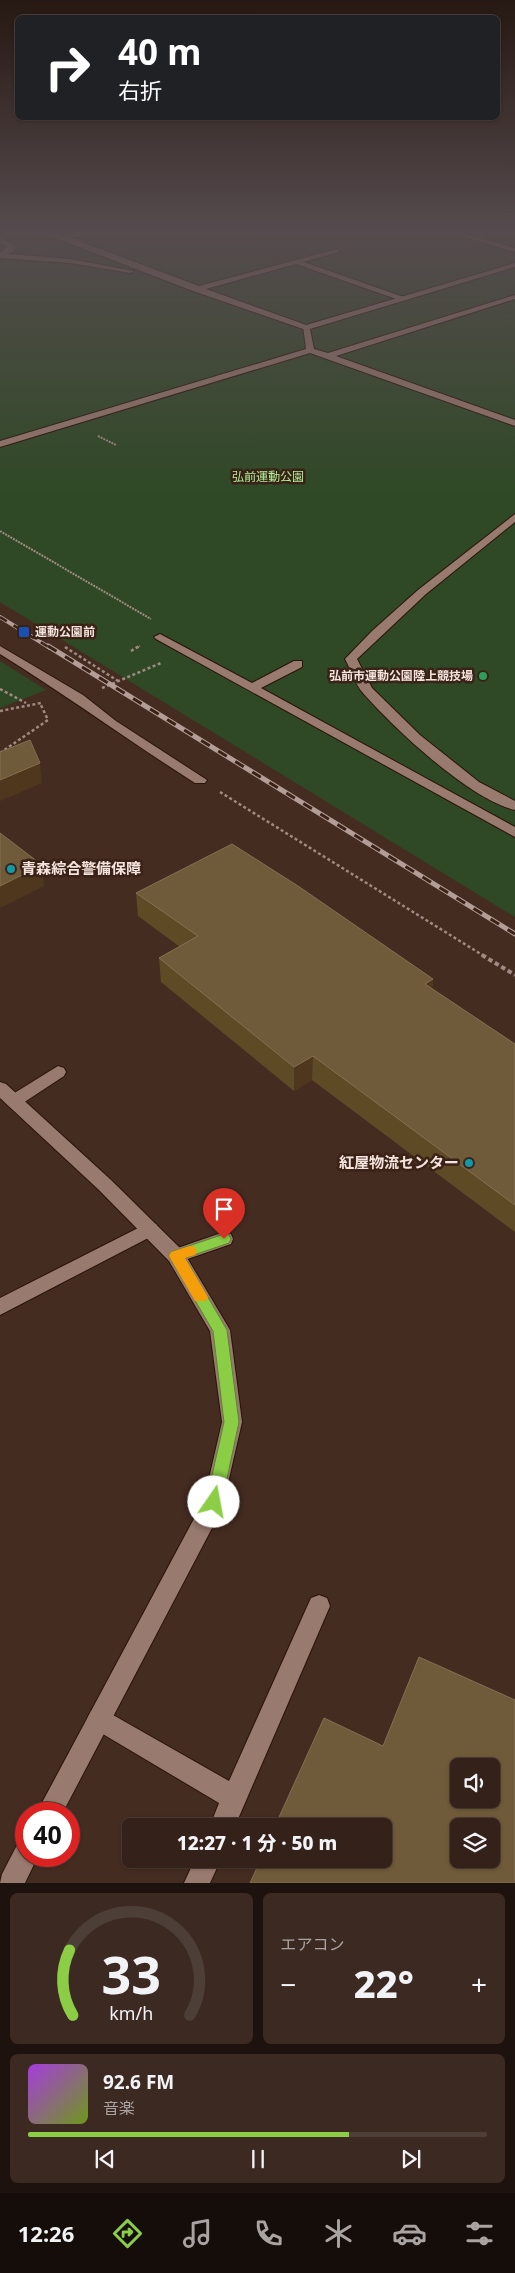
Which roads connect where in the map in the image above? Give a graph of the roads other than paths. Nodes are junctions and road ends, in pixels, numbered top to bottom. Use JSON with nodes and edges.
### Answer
{"nodes":[{"id":1,"x":277,"y":318,"type":"edge"},
{"id":2,"x":340,"y":318,"type":"edge"},
{"id":3,"x":449,"y":318,"type":"edge"},
{"id":4,"x":306,"y":328,"type":"junction"},
{"id":5,"x":310,"y":350,"type":"junction"},
{"id":6,"x":328,"y":356,"type":"junction"},
{"id":7,"x":515,"y":423,"type":"edge"},
{"id":8,"x":0,"y":444,"type":"edge"},
{"id":9,"x":515,"y":518,"type":"edge"},
{"id":10,"x":160,"y":637,"type":"dead end"},
{"id":11,"x":0,"y":649,"type":"edge"},
{"id":12,"x":298,"y":664,"type":"dead end"},
{"id":13,"x":251,"y":688,"type":"junction"},
{"id":14,"x":200,"y":780,"type":"road end"},
{"id":15,"x":515,"y":806,"type":"edge"},
{"id":16,"x":515,"y":833,"type":"edge"},
{"id":17,"x":58,"y":1072,"type":"dead end"},
{"id":18,"x":7,"y":1094,"type":"edge"},
{"id":19,"x":150,"y":1229,"type":"junction"},
{"id":20,"x":224,"y":1239,"type":"dead end"},
{"id":21,"x":176,"y":1256,"type":"junction"},
{"id":22,"x":0,"y":1307,"type":"edge"},
{"id":23,"x":319,"y":1606,"type":"dead end"},
{"id":24,"x":99,"y":1719,"type":"junction"},
{"id":25,"x":234,"y":1798,"type":"junction"},
{"id":26,"x":54,"y":1802,"type":"edge"},
{"id":27,"x":225,"y":1818,"type":"edge"},
{"id":28,"x":19,"y":1867,"type":"edge"},
{"id":29,"x":204,"y":1868,"type":"edge"},
{"id":30,"x":11,"y":1883,"type":"edge"},
{"id":31,"x":197,"y":1883,"type":"edge"}],
"edges":[{"from":1,"to":4,"type":"street"},
{"from":2,"to":4,"type":"street"},
{"from":3,"to":6,"type":"street"},
{"from":4,"to":5,"type":"street"},
{"from":5,"to":6,"type":"street"},
{"from":5,"to":8,"type":"street"},
{"from":6,"to":7,"type":"street"},
{"from":9,"to":15,"type":"street"},
{"from":10,"to":13,"type":"street"},
{"from":11,"to":14,"type":"street"},
{"from":12,"to":13,"type":"street"},
{"from":13,"to":16,"type":"street"},
{"from":17,"to":18,"type":"street"},
{"from":18,"to":19,"type":"street"},
{"from":19,"to":21,"type":"street"},
{"from":19,"to":22,"type":"street"},
{"from":20,"to":21,"type":"street"},
{"from":21,"to":24,"type":"street"},
{"from":23,"to":25,"type":"street"},
{"from":24,"to":25,"type":"street"},
{"from":24,"to":26,"type":"street"},
{"from":25,"to":27,"type":"street"},
{"from":28,"to":30,"type":"street"},
{"from":29,"to":31,"type":"street"}]}
